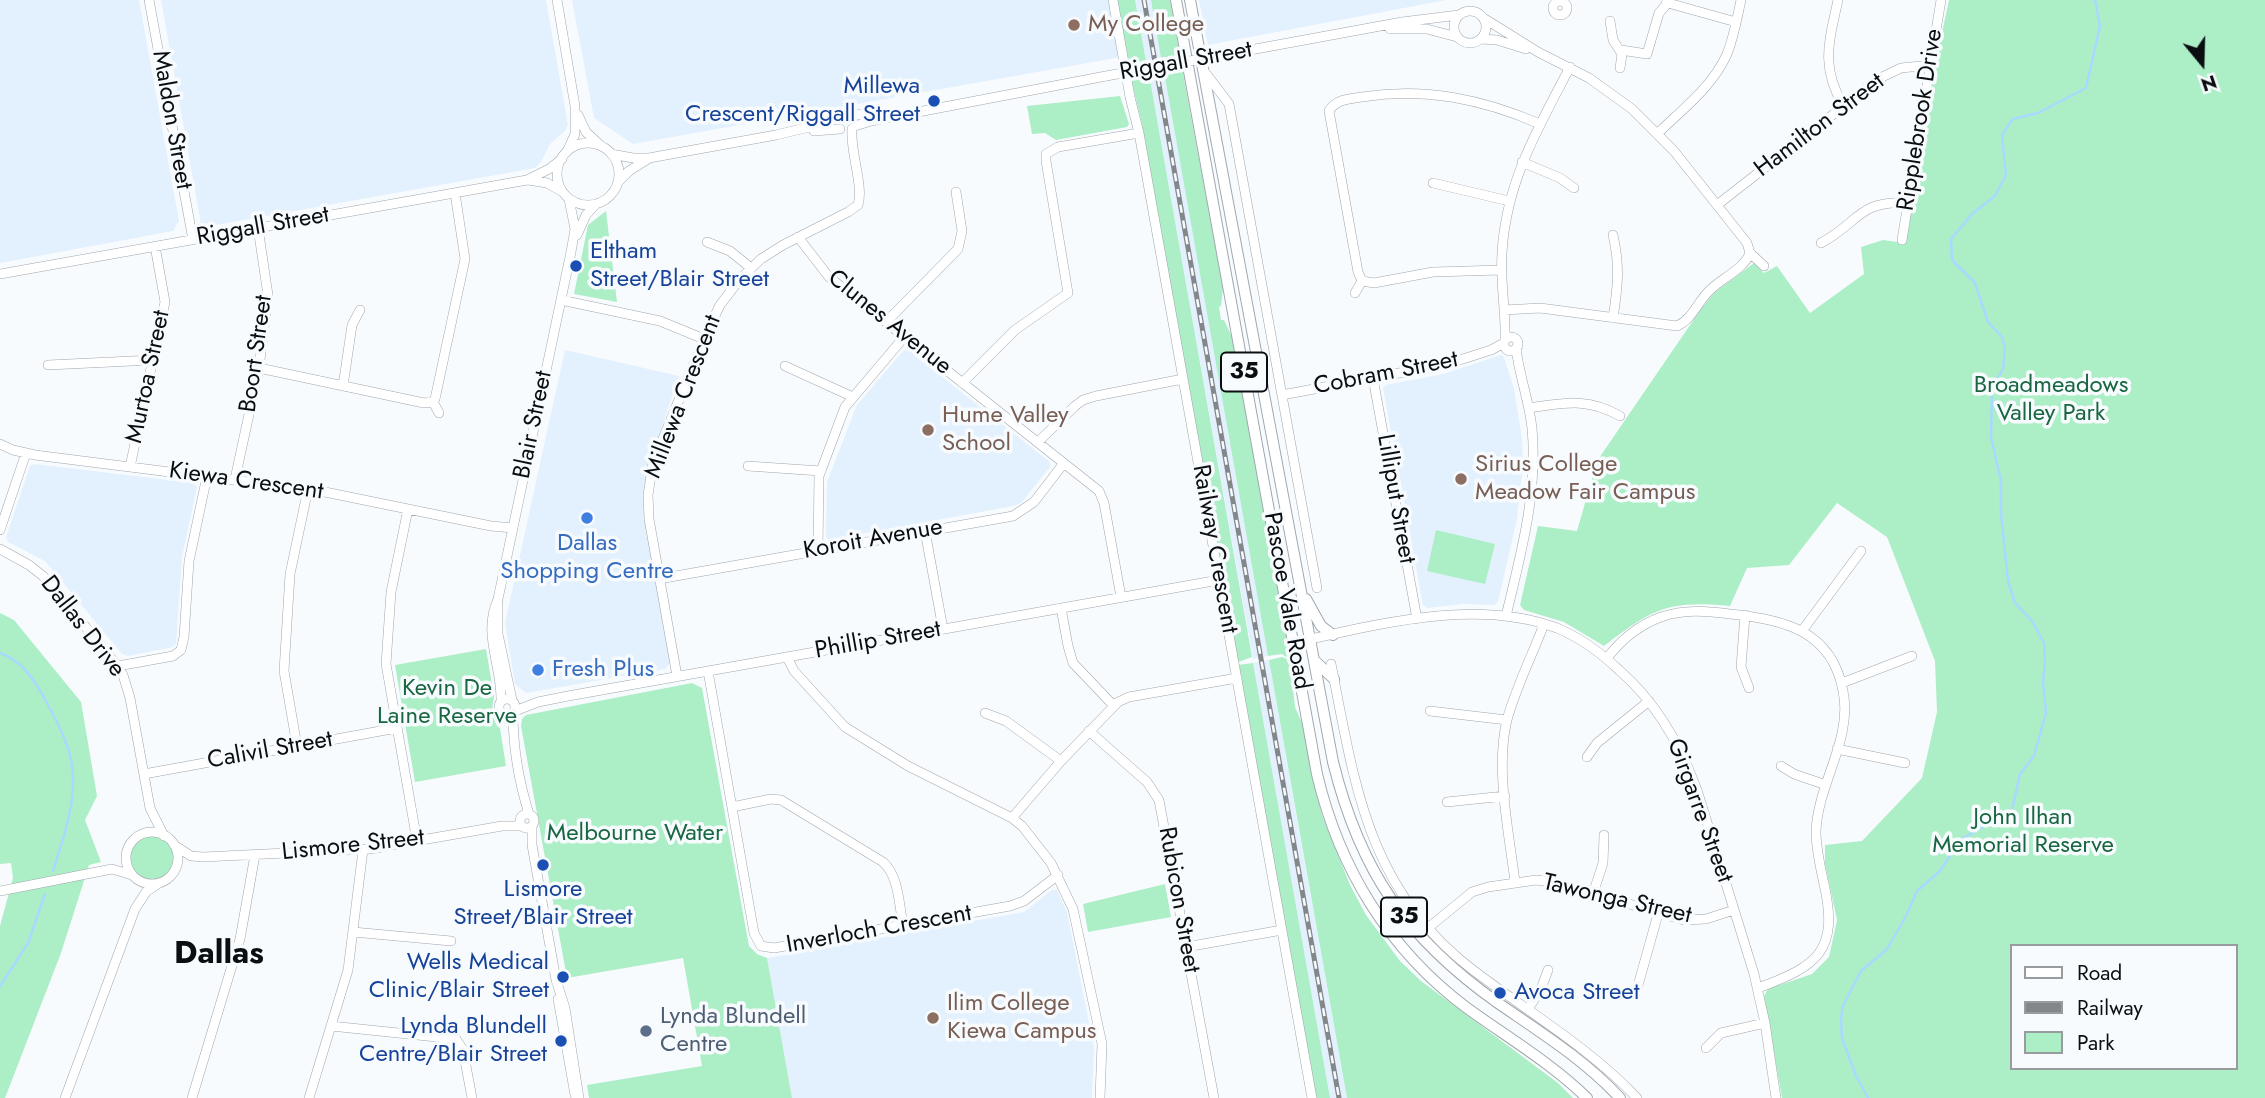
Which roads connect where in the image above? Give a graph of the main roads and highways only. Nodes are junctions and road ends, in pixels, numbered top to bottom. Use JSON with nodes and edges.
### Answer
{"nodes":[{"id":1,"x":1176,"y":0,"type":"edge"},
{"id":2,"x":1190,"y":0,"type":"edge"},
{"id":3,"x":1215,"y":129,"type":"junction"},
{"id":4,"x":1215,"y":219,"type":"junction"},
{"id":5,"x":1302,"y":591,"type":"junction"},
{"id":6,"x":1334,"y":635,"type":"road end"},
{"id":7,"x":1315,"y":661,"type":"junction"},
{"id":8,"x":1334,"y":679,"type":"road end"},
{"id":9,"x":1587,"y":1098,"type":"edge"},
{"id":10,"x":1619,"y":1098,"type":"edge"}],
"edges":[{"from":1,"to":4,"type":"main road","name":"Pascoe Vale Road","number":"35"},
{"from":2,"to":3,"type":"main road","name":"Pascoe Vale Road","number":"35"},
{"from":3,"to":4,"type":"main road"},
{"from":3,"to":5,"type":"main road","name":"Pascoe Vale Road","number":"35"},
{"from":4,"to":9,"type":"main road","name":"Pascoe Vale Road","number":"35"},
{"from":5,"to":6,"type":"main road"},
{"from":5,"to":7,"type":"main road","name":"Pascoe Vale Road","number":"35"},
{"from":7,"to":8,"type":"main road"},
{"from":7,"to":10,"type":"main road","name":"Pascoe Vale Road","number":"35"}]}
